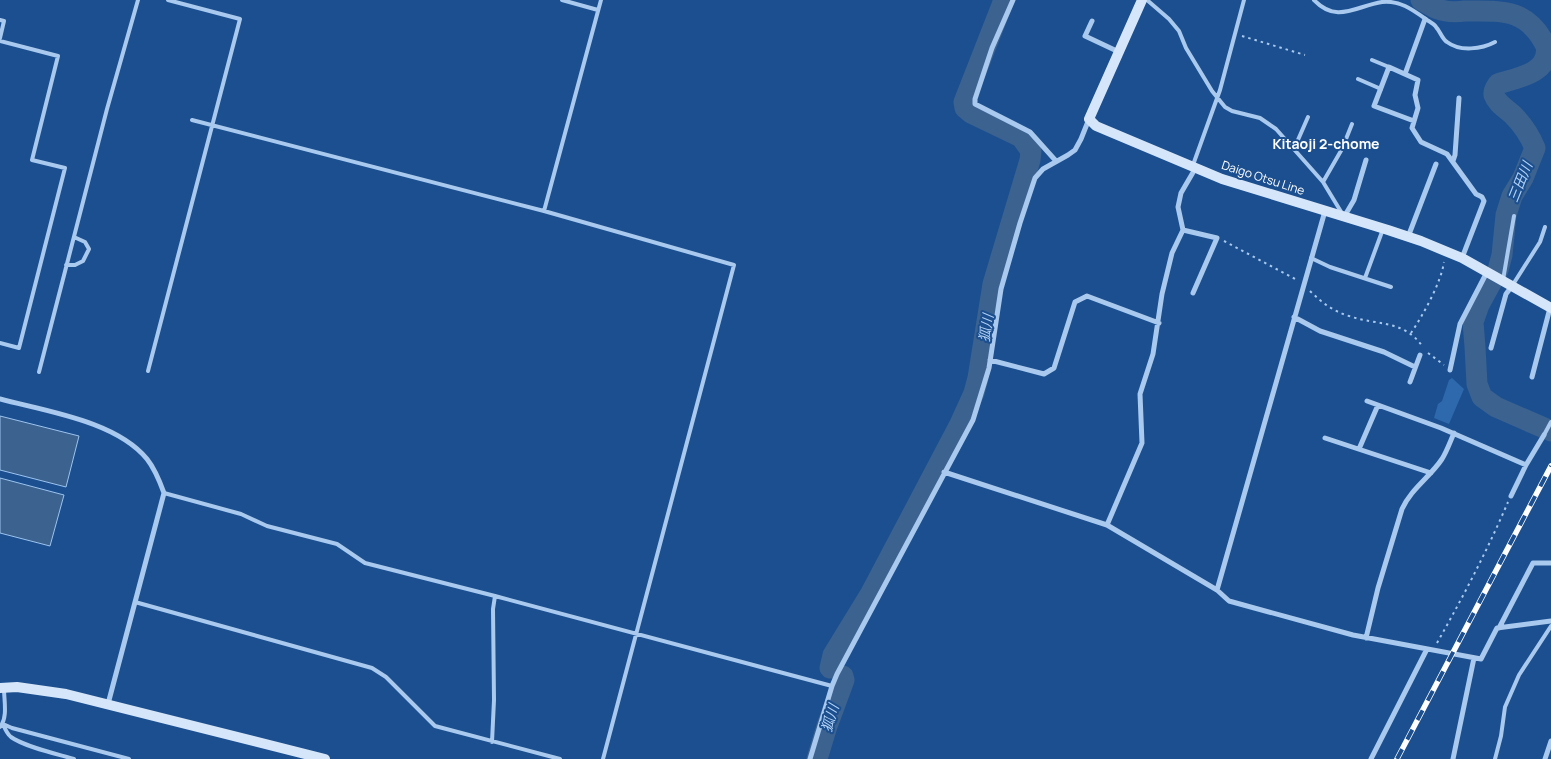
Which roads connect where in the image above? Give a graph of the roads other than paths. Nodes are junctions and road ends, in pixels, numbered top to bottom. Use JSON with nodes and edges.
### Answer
{"nodes":[{"id":1,"x":138,"y":0,"type":"edge"},
{"id":2,"x":168,"y":0,"type":"edge"},
{"id":3,"x":562,"y":0,"type":"edge"},
{"id":4,"x":601,"y":0,"type":"edge"},
{"id":5,"x":1013,"y":0,"type":"edge"},
{"id":6,"x":1142,"y":0,"type":"edge"},
{"id":7,"x":1147,"y":0,"type":"edge"},
{"id":8,"x":1244,"y":0,"type":"edge"},
{"id":9,"x":1314,"y":0,"type":"edge"},
{"id":10,"x":598,"y":10,"type":"junction"},
{"id":11,"x":1425,"y":19,"type":"junction"},
{"id":12,"x":0,"y":20,"type":"edge"},
{"id":13,"x":1092,"y":21,"type":"dead end"},
{"id":14,"x":0,"y":40,"type":"edge"},
{"id":15,"x":1495,"y":42,"type":"dead end"},
{"id":16,"x":1119,"y":52,"type":"junction"},
{"id":17,"x":1372,"y":60,"type":"dead end"},
{"id":18,"x":1389,"y":67,"type":"junction"},
{"id":19,"x":1405,"y":74,"type":"junction"},
{"id":20,"x":1358,"y":79,"type":"dead end"},
{"id":21,"x":1381,"y":89,"type":"junction"},
{"id":22,"x":1216,"y":96,"type":"junction"},
{"id":23,"x":1459,"y":98,"type":"dead end"},
{"id":24,"x":1308,"y":117,"type":"dead end"},
{"id":25,"x":192,"y":120,"type":"dead end"},
{"id":26,"x":1089,"y":120,"type":"junction"},
{"id":27,"x":1414,"y":121,"type":"junction"},
{"id":28,"x":1352,"y":124,"type":"dead end"},
{"id":29,"x":213,"y":126,"type":"junction"},
{"id":30,"x":1294,"y":149,"type":"junction"},
{"id":31,"x":1366,"y":160,"type":"dead end"},
{"id":32,"x":1056,"y":161,"type":"junction"},
{"id":33,"x":1453,"y":161,"type":"junction"},
{"id":34,"x":1436,"y":164,"type":"dead end"},
{"id":35,"x":1193,"y":168,"type":"junction"},
{"id":36,"x":1431,"y":177,"type":"junction"},
{"id":37,"x":1438,"y":180,"type":"dead end"},
{"id":38,"x":1323,"y":182,"type":"junction"},
{"id":39,"x":544,"y":211,"type":"junction"},
{"id":40,"x":1325,"y":211,"type":"junction"},
{"id":41,"x":1514,"y":216,"type":"dead end"},
{"id":42,"x":1344,"y":217,"type":"junction"},
{"id":43,"x":1384,"y":228,"type":"junction"},
{"id":44,"x":1545,"y":228,"type":"dead end"},
{"id":45,"x":1183,"y":230,"type":"junction"},
{"id":46,"x":74,"y":237,"type":"junction"},
{"id":47,"x":1408,"y":237,"type":"junction"},
{"id":48,"x":1311,"y":258,"type":"junction"},
{"id":49,"x":1462,"y":258,"type":"junction"},
{"id":50,"x":66,"y":265,"type":"junction"},
{"id":51,"x":1365,"y":278,"type":"junction"},
{"id":52,"x":1499,"y":278,"type":"junction"},
{"id":53,"x":1391,"y":287,"type":"dead end"},
{"id":54,"x":1193,"y":293,"type":"dead end"},
{"id":55,"x":1551,"y":308,"type":"edge"},
{"id":56,"x":1294,"y":317,"type":"junction"},
{"id":57,"x":1159,"y":323,"type":"junction"},
{"id":58,"x":0,"y":343,"type":"edge"},
{"id":59,"x":1491,"y":348,"type":"dead end"},
{"id":60,"x":1420,"y":355,"type":"dead end"},
{"id":61,"x":990,"y":360,"type":"junction"},
{"id":62,"x":1415,"y":367,"type":"junction"},
{"id":63,"x":1450,"y":370,"type":"road end"},
{"id":64,"x":148,"y":371,"type":"dead end"},
{"id":65,"x":39,"y":372,"type":"dead end"},
{"id":66,"x":1532,"y":377,"type":"dead end"},
{"id":67,"x":1410,"y":382,"type":"dead end"},
{"id":68,"x":0,"y":399,"type":"edge"},
{"id":69,"x":1367,"y":402,"type":"dead end"},
{"id":70,"x":1378,"y":405,"type":"junction"},
{"id":71,"x":1550,"y":423,"type":"edge"},
{"id":72,"x":1454,"y":433,"type":"junction"},
{"id":73,"x":1544,"y":435,"type":"joint"},
{"id":74,"x":1325,"y":438,"type":"dead end"},
{"id":75,"x":1359,"y":449,"type":"junction"},
{"id":76,"x":1526,"y":465,"type":"junction"},
{"id":77,"x":944,"y":472,"type":"junction"},
{"id":78,"x":1431,"y":473,"type":"junction"},
{"id":79,"x":164,"y":493,"type":"junction"},
{"id":80,"x":1511,"y":496,"type":"road end"},
{"id":81,"x":1107,"y":525,"type":"junction"},
{"id":82,"x":1551,"y":563,"type":"edge"},
{"id":83,"x":1217,"y":590,"type":"junction"},
{"id":84,"x":496,"y":596,"type":"junction"},
{"id":85,"x":135,"y":602,"type":"junction"},
{"id":86,"x":1551,"y":621,"type":"edge"},
{"id":87,"x":1551,"y":626,"type":"edge"},
{"id":88,"x":1499,"y":628,"type":"junction"},
{"id":89,"x":637,"y":635,"type":"junction"},
{"id":90,"x":1366,"y":638,"type":"junction"},
{"id":91,"x":1430,"y":649,"type":"junction"},
{"id":92,"x":1474,"y":658,"type":"junction"},
{"id":93,"x":832,"y":686,"type":"junction"},
{"id":94,"x":2,"y":687,"type":"edge"},
{"id":95,"x":108,"y":704,"type":"junction"},
{"id":96,"x":1,"y":725,"type":"edge"},
{"id":97,"x":1551,"y":741,"type":"edge"},
{"id":98,"x":492,"y":742,"type":"junction"},
{"id":99,"x":290,"y":755,"type":"edge"},
{"id":100,"x":74,"y":759,"type":"edge"},
{"id":101,"x":129,"y":759,"type":"edge"},
{"id":102,"x":325,"y":759,"type":"edge"},
{"id":103,"x":560,"y":759,"type":"edge"},
{"id":104,"x":603,"y":759,"type":"edge"},
{"id":105,"x":810,"y":759,"type":"edge"},
{"id":106,"x":1371,"y":759,"type":"edge"},
{"id":107,"x":1453,"y":759,"type":"edge"},
{"id":108,"x":1494,"y":759,"type":"edge"},
{"id":109,"x":1545,"y":759,"type":"edge"}],
"edges":[{"from":1,"to":46,"type":"lane"},
{"from":2,"to":29,"type":"lane"},
{"from":3,"to":10,"type":"lane"},
{"from":4,"to":10,"type":"lane"},
{"from":5,"to":32,"type":"street"},
{"from":6,"to":16,"type":"main road"},
{"from":7,"to":22,"type":"lane"},
{"from":8,"to":22,"type":"lane"},
{"from":9,"to":11,"type":"lane"},
{"from":10,"to":39,"type":"lane"},
{"from":11,"to":15,"type":"lane"},
{"from":11,"to":19,"type":"street"},
{"from":12,"to":14,"type":"lane"},
{"from":13,"to":16,"type":"street"},
{"from":14,"to":58,"type":"lane"},
{"from":16,"to":26,"type":"main road"},
{"from":17,"to":18,"type":"lane"},
{"from":18,"to":19,"type":"street"},
{"from":18,"to":21,"type":"street"},
{"from":19,"to":27,"type":"street"},
{"from":20,"to":21,"type":"lane"},
{"from":21,"to":27,"type":"street"},
{"from":22,"to":30,"type":"lane"},
{"from":22,"to":35,"type":"lane"},
{"from":23,"to":33,"type":"street"},
{"from":24,"to":30,"type":"lane"},
{"from":25,"to":29,"type":"lane"},
{"from":26,"to":32,"type":"street"},
{"from":26,"to":35,"type":"main road","name":"Daigo Otsu Line"},
{"from":27,"to":33,"type":"street"},
{"from":28,"to":38,"type":"lane"},
{"from":29,"to":39,"type":"lane"},
{"from":29,"to":64,"type":"lane"},
{"from":30,"to":38,"type":"lane"},
{"from":31,"to":42,"type":"street"},
{"from":32,"to":61,"type":"street"},
{"from":33,"to":49,"type":"street"},
{"from":34,"to":36,"type":"street"},
{"from":35,"to":40,"type":"main road","name":"Daigo Otsu Line"},
{"from":35,"to":45,"type":"street"},
{"from":36,"to":37,"type":"street"},
{"from":36,"to":47,"type":"street"},
{"from":38,"to":42,"type":"lane"},
{"from":39,"to":89,"type":"lane"},
{"from":40,"to":42,"type":"main road","name":"Daigo Otsu Line"},
{"from":40,"to":48,"type":"street"},
{"from":41,"to":52,"type":"lane"},
{"from":42,"to":43,"type":"main road","name":"Daigo Otsu Line"},
{"from":43,"to":47,"type":"main road","name":"Daigo Otsu Line"},
{"from":43,"to":51,"type":"lane"},
{"from":44,"to":52,"type":"lane"},
{"from":45,"to":54,"type":"street"},
{"from":45,"to":57,"type":"street"},
{"from":46,"to":50,"type":"lane"},
{"from":46,"to":50,"type":"lane"},
{"from":47,"to":49,"type":"main road","name":"Daigo Otsu Line"},
{"from":48,"to":51,"type":"lane"},
{"from":48,"to":56,"type":"street"},
{"from":49,"to":52,"type":"main road","name":"Daigo Otsu Line"},
{"from":50,"to":65,"type":"lane"},
{"from":51,"to":53,"type":"lane"},
{"from":52,"to":55,"type":"main road","name":"Daigo Otsu Line"},
{"from":52,"to":59,"type":"street"},
{"from":52,"to":63,"type":"street"},
{"from":55,"to":66,"type":"street"},
{"from":56,"to":62,"type":"street"},
{"from":56,"to":83,"type":"street"},
{"from":57,"to":61,"type":"street"},
{"from":57,"to":81,"type":"street"},
{"from":60,"to":62,"type":"street"},
{"from":61,"to":77,"type":"street"},
{"from":62,"to":67,"type":"street"},
{"from":68,"to":79,"type":"street"},
{"from":69,"to":70,"type":"street"},
{"from":70,"to":72,"type":"street"},
{"from":70,"to":75,"type":"street"},
{"from":71,"to":73,"type":"lane"},
{"from":72,"to":76,"type":"street"},
{"from":72,"to":78,"type":"street"},
{"from":73,"to":76,"type":"street"},
{"from":74,"to":75,"type":"street"},
{"from":75,"to":78,"type":"street"},
{"from":76,"to":80,"type":"street"},
{"from":77,"to":81,"type":"street"},
{"from":77,"to":93,"type":"street"},
{"from":78,"to":90,"type":"street"},
{"from":79,"to":84,"type":"lane"},
{"from":79,"to":85,"type":"street"},
{"from":81,"to":83,"type":"street"},
{"from":82,"to":88,"type":"street"},
{"from":83,"to":90,"type":"street"},
{"from":84,"to":89,"type":"lane"},
{"from":84,"to":98,"type":"lane"},
{"from":85,"to":95,"type":"street"},
{"from":85,"to":98,"type":"lane"},
{"from":86,"to":88,"type":"street"},
{"from":87,"to":108,"type":"lane"},
{"from":88,"to":92,"type":"street"},
{"from":89,"to":93,"type":"lane"},
{"from":89,"to":104,"type":"lane"},
{"from":90,"to":91,"type":"street"},
{"from":91,"to":92,"type":"street"},
{"from":91,"to":106,"type":"street"},
{"from":92,"to":107,"type":"street"},
{"from":93,"to":105,"type":"street"},
{"from":94,"to":95,"type":"main road"},
{"from":94,"to":96,"type":"lane"},
{"from":95,"to":99,"type":"main road"},
{"from":96,"to":100,"type":"lane"},
{"from":96,"to":101,"type":"lane"},
{"from":97,"to":109,"type":"street"},
{"from":98,"to":103,"type":"lane"},
{"from":99,"to":102,"type":"main road"}]}
